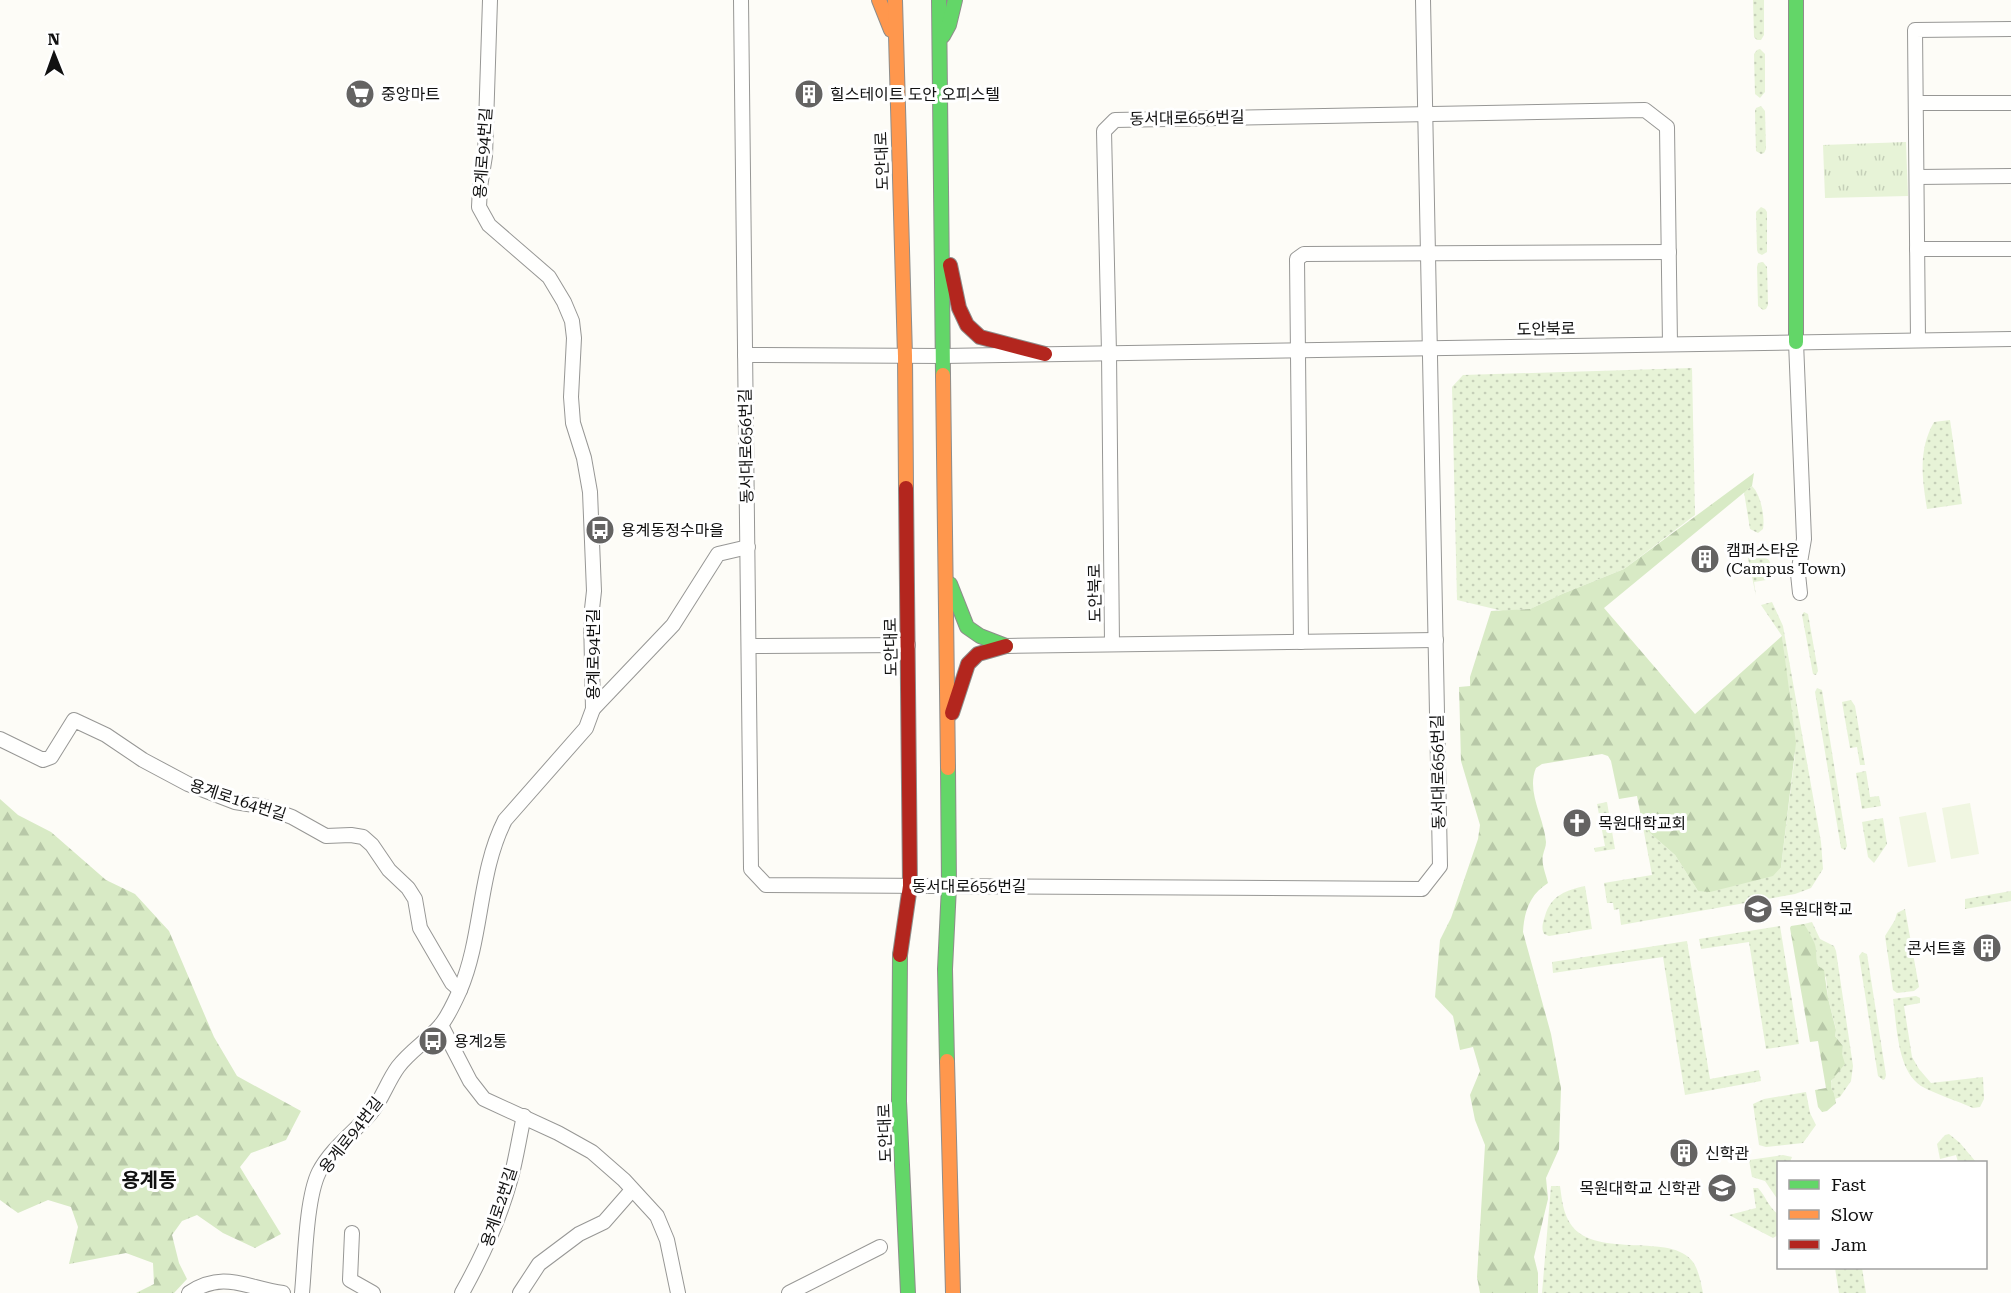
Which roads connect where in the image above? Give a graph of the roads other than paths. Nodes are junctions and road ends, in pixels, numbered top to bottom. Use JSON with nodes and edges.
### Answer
{"nodes":[{"id":1,"x":490,"y":0,"type":"edge"},
{"id":2,"x":741,"y":0,"type":"edge"},
{"id":3,"x":879,"y":0,"type":"edge"},
{"id":4,"x":895,"y":0,"type":"edge"},
{"id":5,"x":939,"y":0,"type":"edge"},
{"id":6,"x":955,"y":0,"type":"edge"},
{"id":7,"x":1423,"y":0,"type":"edge"},
{"id":8,"x":1796,"y":0,"type":"edge"},
{"id":9,"x":2011,"y":29,"type":"edge"},
{"id":10,"x":938,"y":46,"type":"junction"},
{"id":11,"x":896,"y":50,"type":"junction"},
{"id":12,"x":1916,"y":103,"type":"junction"},
{"id":13,"x":2011,"y":103,"type":"edge"},
{"id":14,"x":1425,"y":114,"type":"junction"},
{"id":15,"x":2011,"y":176,"type":"edge"},
{"id":16,"x":1917,"y":177,"type":"junction"},
{"id":17,"x":941,"y":219,"type":"junction"},
{"id":18,"x":1917,"y":249,"type":"junction"},
{"id":19,"x":2011,"y":249,"type":"edge"},
{"id":20,"x":1669,"y":252,"type":"junction"},
{"id":21,"x":1428,"y":253,"type":"junction"},
{"id":22,"x":2011,"y":339,"type":"edge"},
{"id":23,"x":1918,"y":340,"type":"junction"},
{"id":24,"x":1796,"y":342,"type":"junction"},
{"id":25,"x":1670,"y":344,"type":"junction"},
{"id":26,"x":1430,"y":348,"type":"junction"},
{"id":27,"x":1297,"y":350,"type":"junction"},
{"id":28,"x":1109,"y":353,"type":"junction"},
{"id":29,"x":1045,"y":354,"type":"junction"},
{"id":30,"x":745,"y":355,"type":"junction"},
{"id":31,"x":904,"y":356,"type":"junction"},
{"id":32,"x":943,"y":356,"type":"junction"},
{"id":33,"x":748,"y":547,"type":"junction"},
{"id":34,"x":945,"y":571,"type":"junction"},
{"id":35,"x":1800,"y":592,"type":"dead end"},
{"id":36,"x":1436,"y":640,"type":"junction"},
{"id":37,"x":1301,"y":642,"type":"junction"},
{"id":38,"x":1112,"y":644,"type":"junction"},
{"id":39,"x":908,"y":645,"type":"junction"},
{"id":40,"x":749,"y":646,"type":"junction"},
{"id":41,"x":1006,"y":646,"type":"junction"},
{"id":42,"x":593,"y":710,"type":"junction"},
{"id":43,"x":947,"y":727,"type":"junction"},
{"id":44,"x":0,"y":739,"type":"edge"},
{"id":45,"x":910,"y":886,"type":"junction"},
{"id":46,"x":949,"y":886,"type":"junction"},
{"id":47,"x":460,"y":990,"type":"junction"},
{"id":48,"x":441,"y":1025,"type":"junction"},
{"id":49,"x":524,"y":1116,"type":"junction"},
{"id":50,"x":632,"y":1190,"type":"junction"},
{"id":51,"x":352,"y":1233,"type":"dead end"},
{"id":52,"x":880,"y":1247,"type":"dead end"},
{"id":53,"x":189,"y":1293,"type":"edge"},
{"id":54,"x":283,"y":1293,"type":"edge"},
{"id":55,"x":302,"y":1293,"type":"edge"},
{"id":56,"x":373,"y":1293,"type":"edge"},
{"id":57,"x":462,"y":1293,"type":"edge"},
{"id":58,"x":520,"y":1293,"type":"edge"},
{"id":59,"x":678,"y":1293,"type":"edge"},
{"id":60,"x":789,"y":1293,"type":"edge"},
{"id":61,"x":908,"y":1293,"type":"edge"},
{"id":62,"x":953,"y":1293,"type":"edge"}],
"edges":[{"from":1,"to":42,"type":"street","name":"용계로94번길"},
{"from":2,"to":30,"type":"street","name":"동서대로656번길"},
{"from":3,"to":11,"type":"main road"},
{"from":4,"to":11,"type":"main road","name":"도안대로"},
{"from":5,"to":10,"type":"main road"},
{"from":6,"to":10,"type":"main road"},
{"from":7,"to":14,"type":"street","name":"동서대로656번길"},
{"from":8,"to":24,"type":"main road"},
{"from":9,"to":12,"type":"street"},
{"from":10,"to":17,"type":"main road"},
{"from":11,"to":31,"type":"main road","name":"도안대로"},
{"from":12,"to":13,"type":"street"},
{"from":12,"to":16,"type":"street"},
{"from":14,"to":20,"type":"street","name":"동서대로656번길"},
{"from":14,"to":21,"type":"street","name":"동서대로656번길"},
{"from":14,"to":28,"type":"street","name":"동서대로656번길"},
{"from":15,"to":16,"type":"street"},
{"from":16,"to":18,"type":"street"},
{"from":17,"to":29,"type":"main road"},
{"from":17,"to":32,"type":"main road"},
{"from":18,"to":19,"type":"street"},
{"from":18,"to":23,"type":"street"},
{"from":20,"to":21,"type":"street"},
{"from":20,"to":25,"type":"street","name":"동서대로656번길"},
{"from":21,"to":26,"type":"street","name":"동서대로656번길"},
{"from":21,"to":27,"type":"street"},
{"from":22,"to":23,"type":"street","name":"도안북로"},
{"from":23,"to":24,"type":"street","name":"도안북로"},
{"from":24,"to":25,"type":"street","name":"도안북로"},
{"from":24,"to":35,"type":"street"},
{"from":25,"to":26,"type":"street","name":"도안북로"},
{"from":26,"to":27,"type":"street","name":"도안북로"},
{"from":26,"to":36,"type":"street","name":"동서대로656번길"},
{"from":27,"to":28,"type":"street","name":"도안북로"},
{"from":27,"to":37,"type":"street"},
{"from":28,"to":29,"type":"street","name":"도안북로"},
{"from":28,"to":38,"type":"street","name":"도안북로"},
{"from":29,"to":32,"type":"street","name":"도안북로"},
{"from":30,"to":31,"type":"street","name":"도안북로"},
{"from":30,"to":33,"type":"street","name":"동서대로656번길"},
{"from":31,"to":32,"type":"street","name":"도안북로"},
{"from":31,"to":39,"type":"main road","name":"도안대로"},
{"from":32,"to":34,"type":"main road"},
{"from":33,"to":40,"type":"street","name":"동서대로656번길"},
{"from":33,"to":42,"type":"street"},
{"from":34,"to":41,"type":"main road"},
{"from":34,"to":43,"type":"main road"},
{"from":36,"to":37,"type":"street","name":"도안북로"},
{"from":36,"to":46,"type":"street","name":"동서대로656번길"},
{"from":37,"to":38,"type":"street","name":"도안북로"},
{"from":38,"to":41,"type":"street"},
{"from":39,"to":40,"type":"street"},
{"from":39,"to":45,"type":"main road","name":"도안대로"},
{"from":40,"to":45,"type":"street","name":"동서대로656번길"},
{"from":41,"to":43,"type":"main road"},
{"from":42,"to":47,"type":"street","name":"용계로94번길"},
{"from":43,"to":46,"type":"main road"},
{"from":44,"to":47,"type":"street","name":"용계로164번길"},
{"from":45,"to":46,"type":"street","name":"동서대로656번길"},
{"from":45,"to":61,"type":"main road","name":"도안대로"},
{"from":46,"to":62,"type":"main road"},
{"from":47,"to":48,"type":"street","name":"용계로94번길"},
{"from":48,"to":49,"type":"street"},
{"from":48,"to":55,"type":"street","name":"용계로94번길"},
{"from":49,"to":50,"type":"street"},
{"from":49,"to":57,"type":"street","name":"용계로2번길"},
{"from":50,"to":58,"type":"street"},
{"from":50,"to":59,"type":"street"},
{"from":51,"to":56,"type":"street"},
{"from":52,"to":60,"type":"street"},
{"from":53,"to":54,"type":"street"}]}
